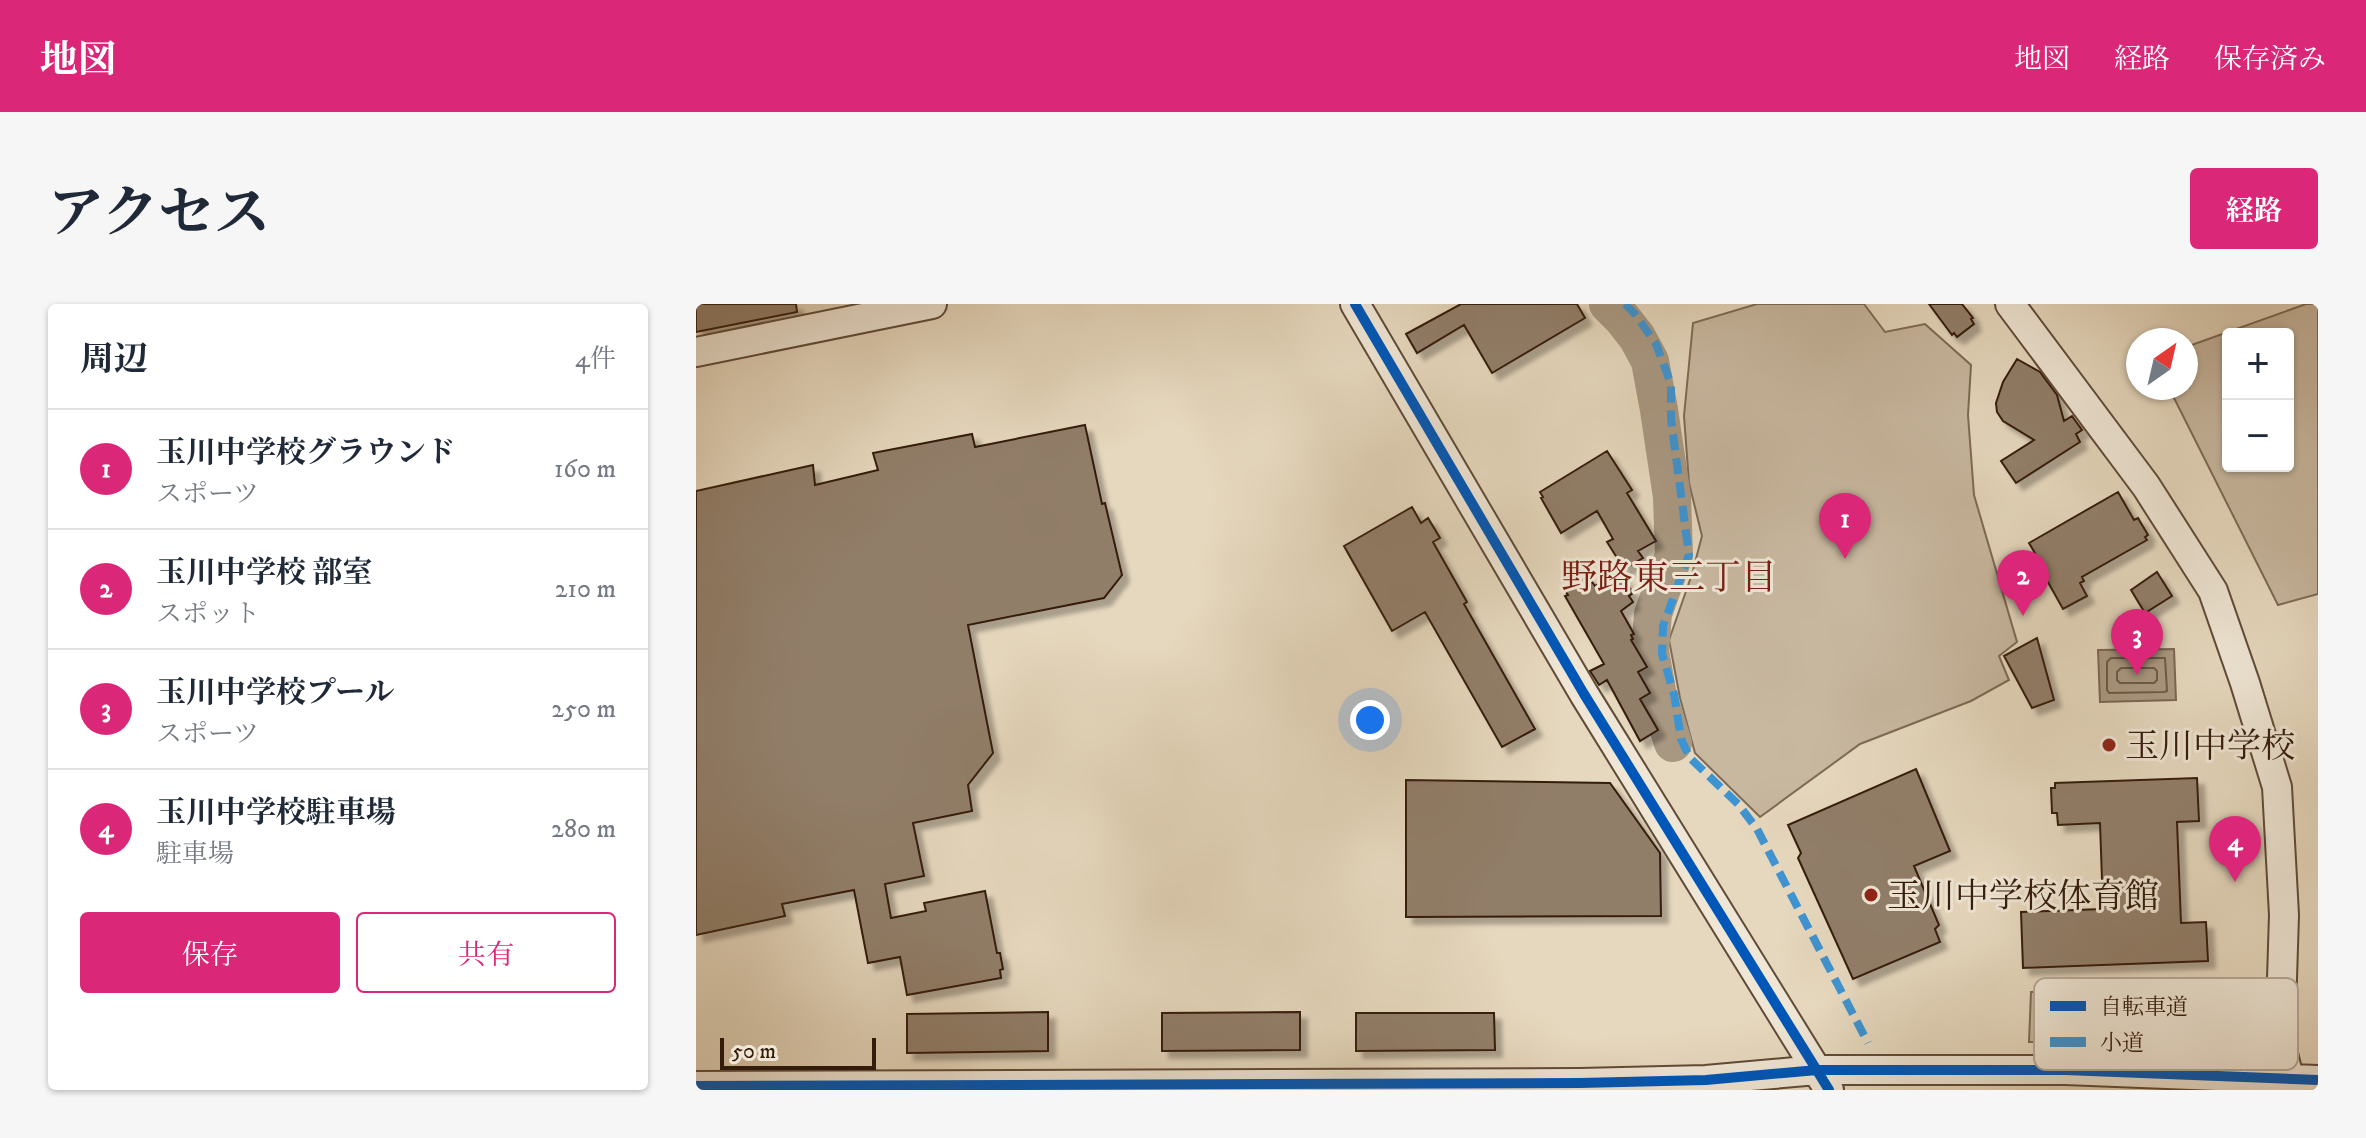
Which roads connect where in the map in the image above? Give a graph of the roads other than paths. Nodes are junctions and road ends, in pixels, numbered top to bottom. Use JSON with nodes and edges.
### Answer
{"nodes":[{"id":1,"x":932,"y":304,"type":"edge"},
{"id":2,"x":1355,"y":304,"type":"edge"},
{"id":3,"x":2010,"y":304,"type":"edge"},
{"id":4,"x":696,"y":352,"type":"edge"},
{"id":5,"x":2282,"y":978,"type":"edge"},
{"id":6,"x":1823,"y":1080,"type":"edge"},
{"id":7,"x":2318,"y":1080,"type":"edge"},
{"id":8,"x":2154,"y":1082,"type":"edge"},
{"id":9,"x":2290,"y":1085,"type":"edge"},
{"id":10,"x":696,"y":1086,"type":"edge"}],
"edges":[{"from":1,"to":4,"type":"street"},
{"from":2,"to":6,"type":"street"},
{"from":3,"to":5,"type":"street"},
{"from":6,"to":8,"type":"street"},
{"from":6,"to":10,"type":"street"},
{"from":7,"to":9,"type":"street"},
{"from":8,"to":9,"type":"street"}]}
